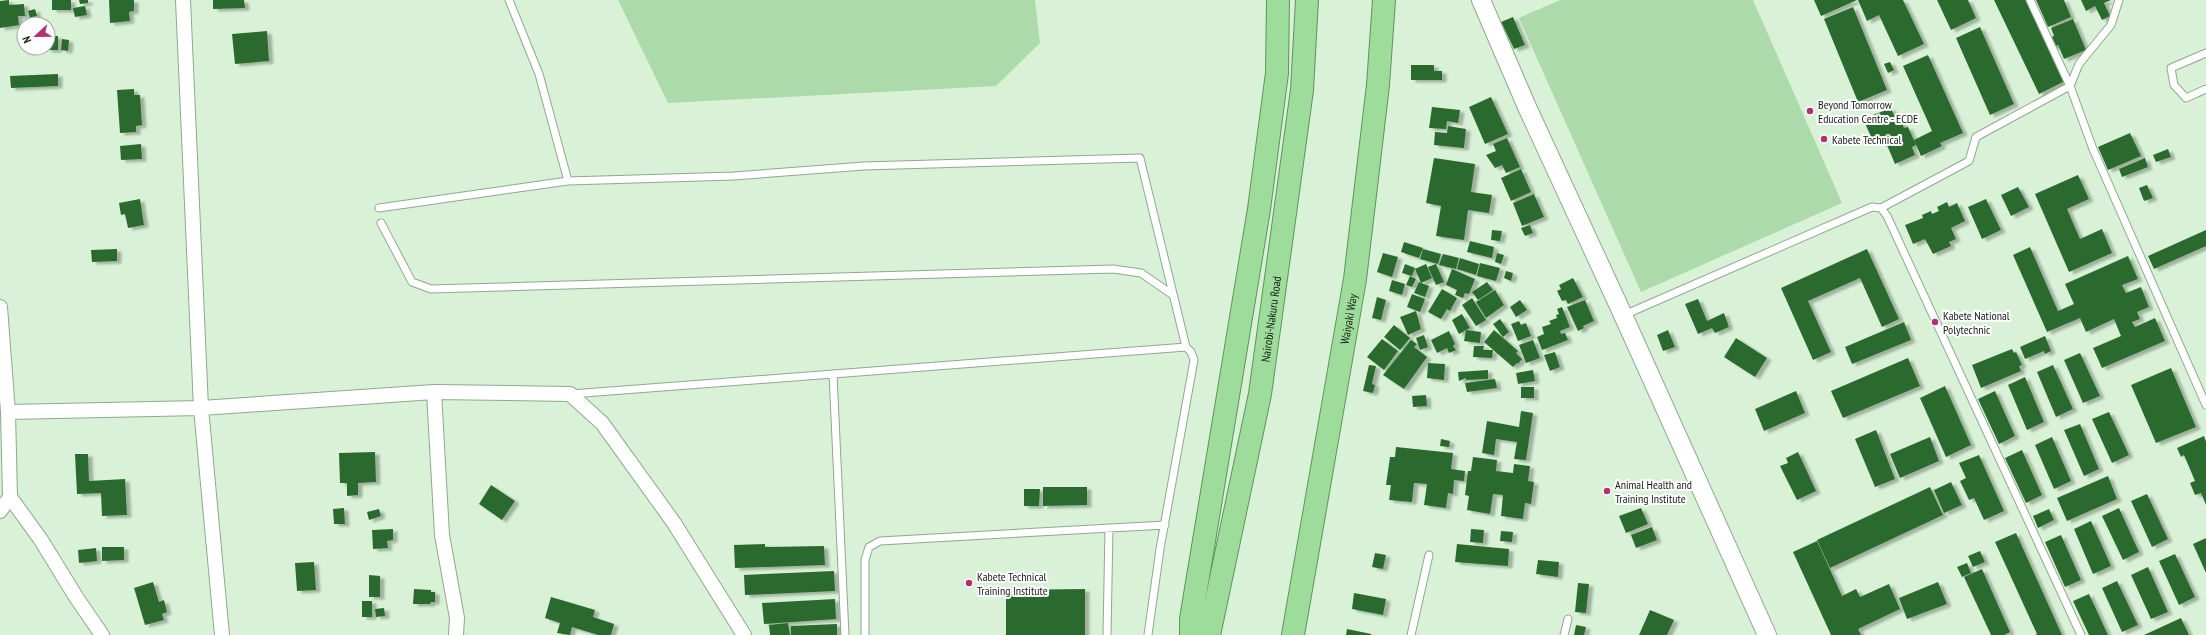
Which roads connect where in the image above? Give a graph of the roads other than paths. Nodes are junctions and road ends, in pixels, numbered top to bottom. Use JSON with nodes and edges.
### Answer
{"nodes":[{"id":1,"x":183,"y":0,"type":"edge"},
{"id":2,"x":509,"y":0,"type":"edge"},
{"id":3,"x":1278,"y":0,"type":"edge"},
{"id":4,"x":1307,"y":0,"type":"edge"},
{"id":5,"x":1384,"y":0,"type":"edge"},
{"id":6,"x":1481,"y":0,"type":"edge"},
{"id":7,"x":2030,"y":0,"type":"edge"},
{"id":8,"x":2119,"y":0,"type":"edge"},
{"id":9,"x":2206,"y":53,"type":"edge"},
{"id":10,"x":2070,"y":86,"type":"junction"},
{"id":11,"x":2206,"y":89,"type":"edge"},
{"id":12,"x":568,"y":182,"type":"junction"},
{"id":13,"x":379,"y":208,"type":"dead end"},
{"id":14,"x":1881,"y":208,"type":"junction"},
{"id":15,"x":381,"y":223,"type":"dead end"},
{"id":16,"x":1173,"y":295,"type":"junction"},
{"id":17,"x":0,"y":307,"type":"edge"},
{"id":18,"x":1624,"y":315,"type":"junction"},
{"id":19,"x":1186,"y":347,"type":"junction"},
{"id":20,"x":833,"y":374,"type":"junction"},
{"id":21,"x":434,"y":392,"type":"junction"},
{"id":22,"x":570,"y":394,"type":"junction"},
{"id":23,"x":2206,"y":405,"type":"edge"},
{"id":24,"x":201,"y":408,"type":"junction"},
{"id":25,"x":8,"y":412,"type":"junction"},
{"id":26,"x":10,"y":497,"type":"junction"},
{"id":27,"x":0,"y":511,"type":"edge"},
{"id":28,"x":1164,"y":525,"type":"junction"},
{"id":29,"x":1109,"y":528,"type":"junction"},
{"id":30,"x":1428,"y":555,"type":"dead end"},
{"id":31,"x":1568,"y":619,"type":"dead end"},
{"id":32,"x":102,"y":635,"type":"edge"},
{"id":33,"x":222,"y":635,"type":"edge"},
{"id":34,"x":456,"y":635,"type":"edge"},
{"id":35,"x":744,"y":635,"type":"edge"},
{"id":36,"x":845,"y":635,"type":"edge"},
{"id":37,"x":865,"y":635,"type":"edge"},
{"id":38,"x":1108,"y":635,"type":"edge"},
{"id":39,"x":1148,"y":635,"type":"edge"},
{"id":40,"x":1191,"y":635,"type":"edge"},
{"id":41,"x":1209,"y":635,"type":"edge"},
{"id":42,"x":1293,"y":635,"type":"edge"},
{"id":43,"x":1411,"y":635,"type":"edge"},
{"id":44,"x":1564,"y":635,"type":"edge"},
{"id":45,"x":1767,"y":635,"type":"edge"},
{"id":46,"x":2081,"y":635,"type":"edge"}],
"edges":[{"from":1,"to":24,"type":"street"},
{"from":2,"to":12,"type":"lane"},
{"from":3,"to":40,"type":"highway"},
{"from":4,"to":41,"type":"highway","name":"Nairobi-Nakuru Road"},
{"from":5,"to":42,"type":"highway","name":"Waiyaki Way"},
{"from":6,"to":18,"type":"street"},
{"from":7,"to":10,"type":"lane"},
{"from":8,"to":10,"type":"lane"},
{"from":9,"to":11,"type":"lane"},
{"from":10,"to":14,"type":"lane"},
{"from":10,"to":23,"type":"lane"},
{"from":12,"to":13,"type":"lane"},
{"from":12,"to":16,"type":"lane"},
{"from":14,"to":18,"type":"lane"},
{"from":14,"to":46,"type":"lane"},
{"from":15,"to":16,"type":"lane"},
{"from":16,"to":19,"type":"lane"},
{"from":17,"to":25,"type":"street"},
{"from":18,"to":45,"type":"street"},
{"from":19,"to":20,"type":"lane"},
{"from":19,"to":28,"type":"lane"},
{"from":20,"to":22,"type":"lane"},
{"from":20,"to":36,"type":"lane"},
{"from":21,"to":22,"type":"street"},
{"from":21,"to":24,"type":"street"},
{"from":21,"to":34,"type":"street"},
{"from":22,"to":35,"type":"street"},
{"from":24,"to":25,"type":"street"},
{"from":24,"to":33,"type":"street"},
{"from":25,"to":26,"type":"street"},
{"from":26,"to":27,"type":"street"},
{"from":26,"to":32,"type":"street"},
{"from":28,"to":29,"type":"lane"},
{"from":28,"to":39,"type":"lane"},
{"from":29,"to":37,"type":"lane"},
{"from":29,"to":38,"type":"lane"},
{"from":30,"to":43,"type":"lane"},
{"from":31,"to":44,"type":"lane"}]}
